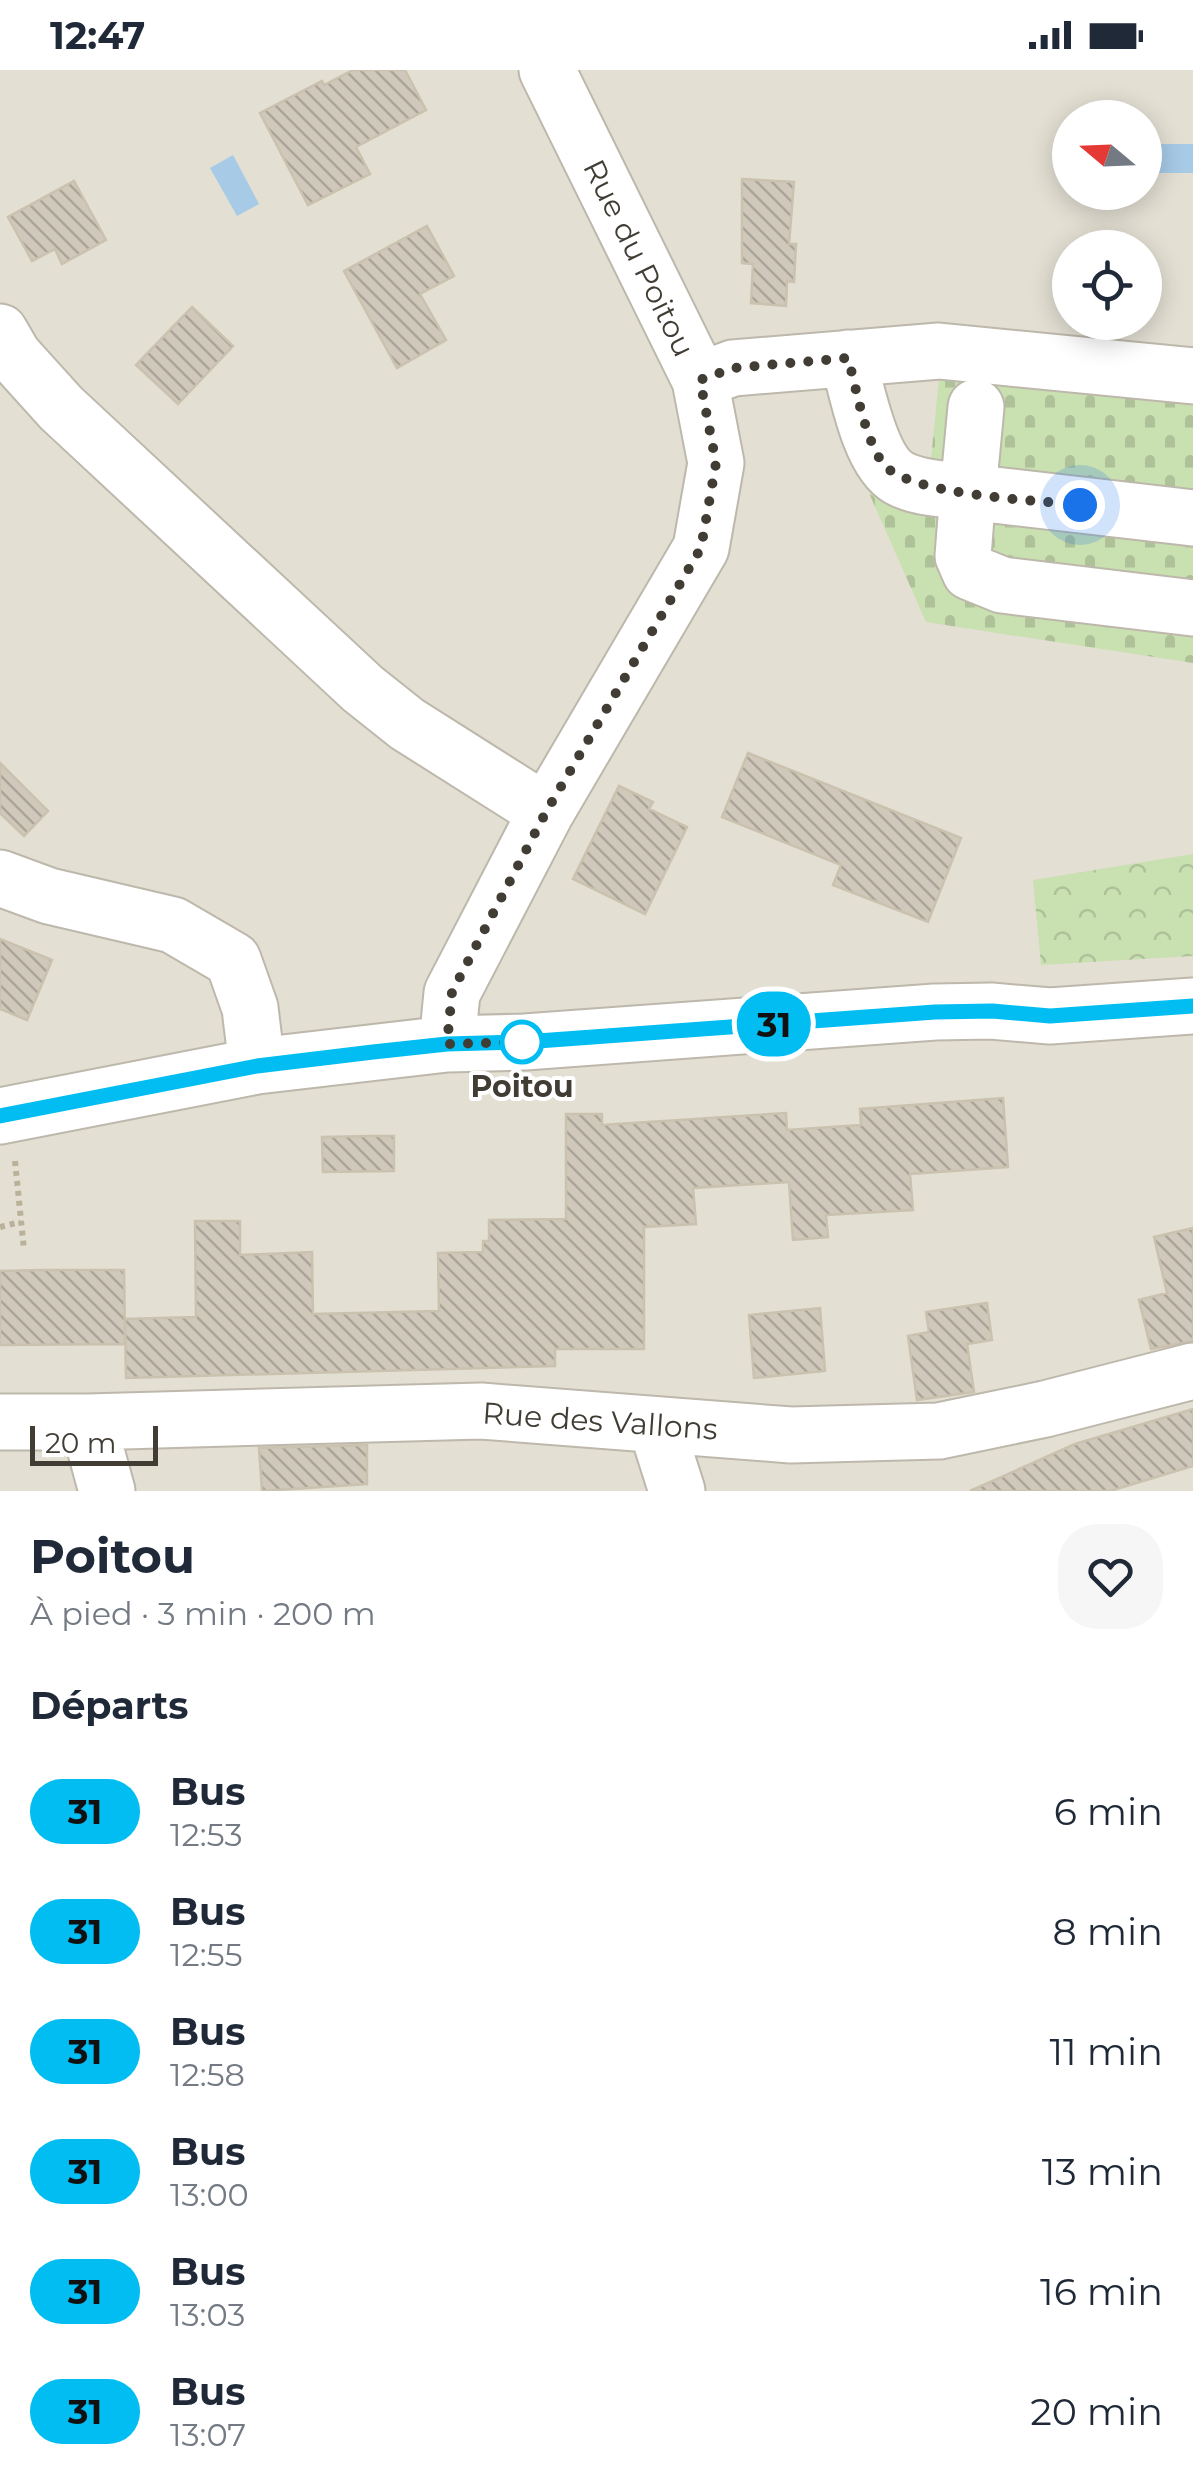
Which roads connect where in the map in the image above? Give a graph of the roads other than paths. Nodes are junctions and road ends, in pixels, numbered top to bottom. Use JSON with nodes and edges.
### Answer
{"nodes":[{"id":1,"x":547,"y":70,"type":"edge"},
{"id":2,"x":5,"y":352,"type":"edge"},
{"id":3,"x":848,"y":358,"type":"junction"},
{"id":4,"x":1193,"y":376,"type":"edge"},
{"id":5,"x":700,"y":380,"type":"junction"},
{"id":6,"x":976,"y":407,"type":"dead end"},
{"id":7,"x":968,"y":492,"type":"junction"},
{"id":8,"x":1193,"y":518,"type":"edge"},
{"id":9,"x":1193,"y":608,"type":"edge"},
{"id":10,"x":546,"y":812,"type":"junction"},
{"id":11,"x":0,"y":878,"type":"edge"},
{"id":12,"x":1193,"y":1006,"type":"edge"},
{"id":13,"x":447,"y":1044,"type":"junction"},
{"id":14,"x":257,"y":1066,"type":"junction"},
{"id":15,"x":6,"y":1115,"type":"edge"},
{"id":16,"x":1193,"y":1371,"type":"edge"},
{"id":17,"x":0,"y":1422,"type":"edge"},
{"id":18,"x":88,"y":1422,"type":"junction"},
{"id":19,"x":656,"y":1426,"type":"junction"},
{"id":20,"x":106,"y":1491,"type":"edge"},
{"id":21,"x":676,"y":1491,"type":"edge"}],
"edges":[{"from":1,"to":5,"type":"street","name":"Rue du Poitou"},
{"from":2,"to":10,"type":"street"},
{"from":3,"to":4,"type":"street"},
{"from":3,"to":5,"type":"street"},
{"from":3,"to":7,"type":"street"},
{"from":5,"to":10,"type":"street","name":"Rue du Poitou"},
{"from":6,"to":7,"type":"street"},
{"from":7,"to":8,"type":"street"},
{"from":7,"to":9,"type":"street"},
{"from":10,"to":13,"type":"street","name":"Rue du Poitou"},
{"from":11,"to":14,"type":"street"},
{"from":12,"to":13,"type":"street"},
{"from":13,"to":14,"type":"street"},
{"from":14,"to":15,"type":"street"},
{"from":16,"to":19,"type":"street","name":"Rue des Vallons"},
{"from":17,"to":18,"type":"street","name":"Rue des Vallons"},
{"from":18,"to":19,"type":"street","name":"Rue des Vallons"},
{"from":18,"to":20,"type":"street"},
{"from":19,"to":21,"type":"street"}]}
